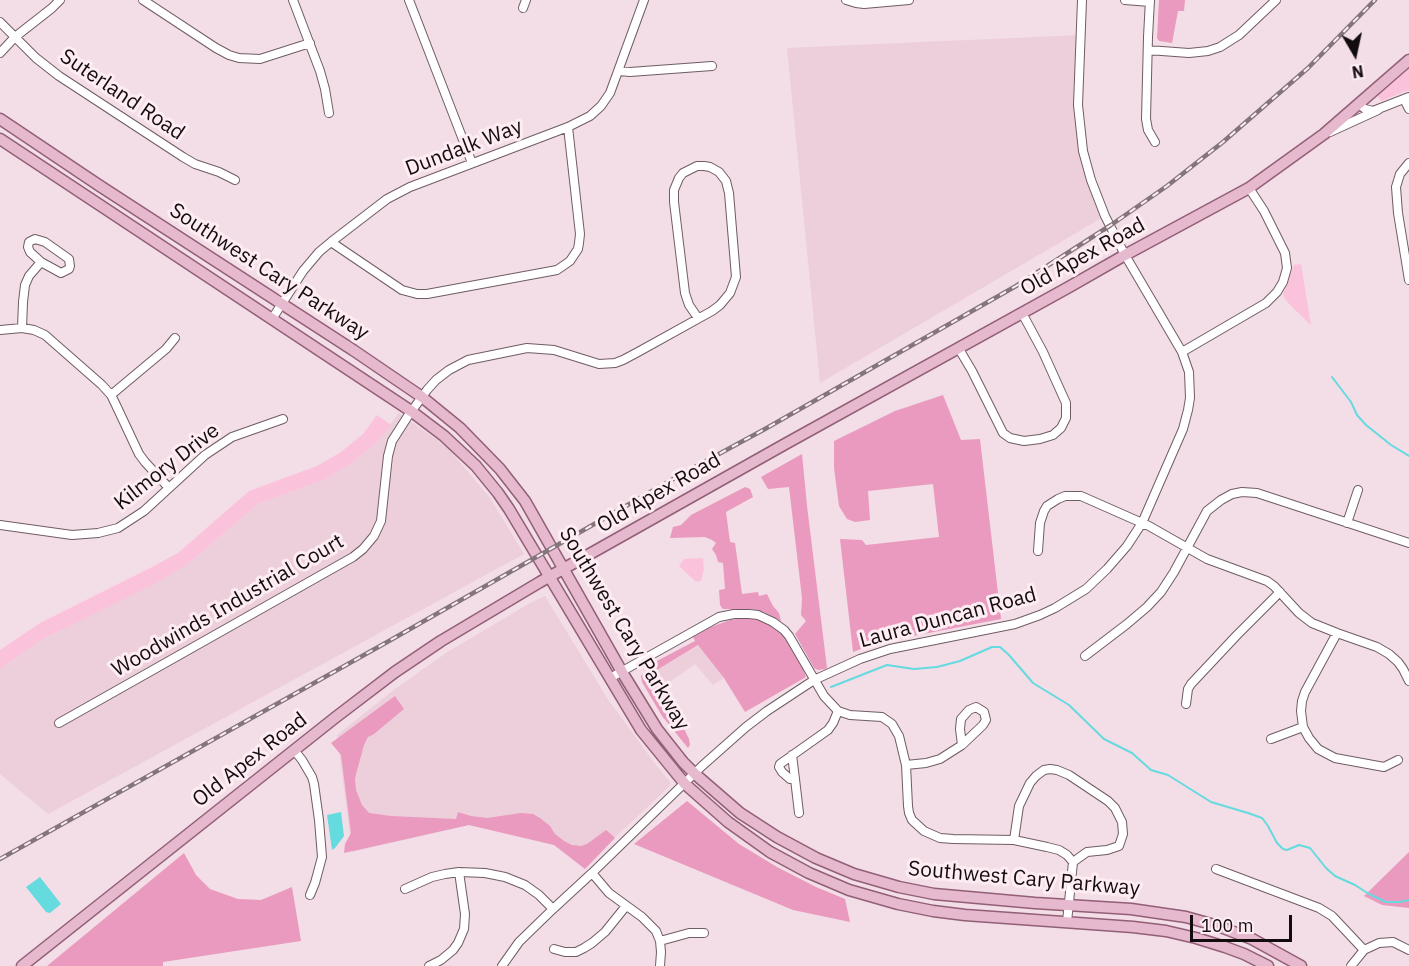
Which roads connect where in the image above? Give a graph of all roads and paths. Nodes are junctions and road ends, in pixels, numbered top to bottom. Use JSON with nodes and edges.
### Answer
{"nodes":[{"id":1,"x":60,"y":0,"type":"edge"},
{"id":2,"x":143,"y":0,"type":"edge"},
{"id":3,"x":293,"y":0,"type":"edge"},
{"id":4,"x":410,"y":0,"type":"edge"},
{"id":5,"x":644,"y":0,"type":"edge"},
{"id":6,"x":846,"y":0,"type":"edge"},
{"id":7,"x":909,"y":0,"type":"edge"},
{"id":8,"x":1082,"y":0,"type":"edge"},
{"id":9,"x":1125,"y":0,"type":"edge"},
{"id":10,"x":1276,"y":0,"type":"edge"},
{"id":11,"x":1150,"y":1,"type":"edge"},
{"id":12,"x":0,"y":22,"type":"edge"},
{"id":13,"x":15,"y":37,"type":"junction"},
{"id":14,"x":310,"y":43,"type":"junction"},
{"id":15,"x":1148,"y":50,"type":"junction"},
{"id":16,"x":0,"y":53,"type":"edge"},
{"id":17,"x":1409,"y":60,"type":"edge"},
{"id":18,"x":712,"y":66,"type":"dead end"},
{"id":19,"x":619,"y":71,"type":"junction"},
{"id":20,"x":1407,"y":98,"type":"edge"},
{"id":21,"x":1359,"y":105,"type":"junction"},
{"id":22,"x":1409,"y":109,"type":"edge"},
{"id":23,"x":1378,"y":110,"type":"junction"},
{"id":24,"x":329,"y":113,"type":"dead end"},
{"id":25,"x":0,"y":119,"type":"edge"},
{"id":26,"x":568,"y":127,"type":"junction"},
{"id":27,"x":1324,"y":134,"type":"junction"},
{"id":28,"x":0,"y":139,"type":"edge"},
{"id":29,"x":1155,"y":142,"type":"dead end"},
{"id":30,"x":472,"y":163,"type":"junction"},
{"id":31,"x":1409,"y":164,"type":"edge"},
{"id":32,"x":235,"y":180,"type":"dead end"},
{"id":33,"x":1250,"y":188,"type":"junction"},
{"id":34,"x":331,"y":242,"type":"junction"},
{"id":35,"x":1125,"y":255,"type":"junction"},
{"id":36,"x":41,"y":262,"type":"junction"},
{"id":37,"x":1409,"y":280,"type":"edge"},
{"id":38,"x":282,"y":304,"type":"junction"},
{"id":39,"x":1022,"y":313,"type":"junction"},
{"id":40,"x":698,"y":318,"type":"junction"},
{"id":41,"x":272,"y":319,"type":"junction"},
{"id":42,"x":22,"y":328,"type":"junction"},
{"id":43,"x":0,"y":330,"type":"edge"},
{"id":44,"x":175,"y":338,"type":"dead end"},
{"id":45,"x":959,"y":349,"type":"junction"},
{"id":46,"x":1182,"y":352,"type":"junction"},
{"id":47,"x":111,"y":395,"type":"junction"},
{"id":48,"x":422,"y":397,"type":"junction"},
{"id":49,"x":411,"y":411,"type":"junction"},
{"id":50,"x":283,"y":419,"type":"dead end"},
{"id":51,"x":169,"y":488,"type":"junction"},
{"id":52,"x":1358,"y":490,"type":"dead end"},
{"id":53,"x":1142,"y":523,"type":"junction"},
{"id":54,"x":1347,"y":523,"type":"junction"},
{"id":55,"x":0,"y":525,"type":"edge"},
{"id":56,"x":1409,"y":543,"type":"edge"},
{"id":57,"x":1188,"y":548,"type":"junction"},
{"id":58,"x":1038,"y":551,"type":"dead end"},
{"id":59,"x":563,"y":570,"type":"junction"},
{"id":60,"x":550,"y":577,"type":"junction"},
{"id":61,"x":1280,"y":592,"type":"junction"},
{"id":62,"x":1337,"y":633,"type":"junction"},
{"id":63,"x":1085,"y":656,"type":"dead end"},
{"id":64,"x":622,"y":672,"type":"junction"},
{"id":65,"x":610,"y":678,"type":"junction"},
{"id":66,"x":814,"y":680,"type":"junction"},
{"id":67,"x":1409,"y":681,"type":"edge"},
{"id":68,"x":1186,"y":704,"type":"dead end"},
{"id":69,"x":838,"y":711,"type":"junction"},
{"id":70,"x":59,"y":723,"type":"dead end"},
{"id":71,"x":1303,"y":728,"type":"junction"},
{"id":72,"x":1271,"y":739,"type":"dead end"},
{"id":73,"x":962,"y":745,"type":"dead end"},
{"id":74,"x":294,"y":750,"type":"junction"},
{"id":75,"x":792,"y":755,"type":"junction"},
{"id":76,"x":1398,"y":760,"type":"dead end"},
{"id":77,"x":906,"y":765,"type":"junction"},
{"id":78,"x":694,"y":774,"type":"junction"},
{"id":79,"x":795,"y":779,"type":"junction"},
{"id":80,"x":685,"y":784,"type":"junction"},
{"id":81,"x":799,"y":813,"type":"dead end"},
{"id":82,"x":1014,"y":840,"type":"junction"},
{"id":83,"x":1073,"y":861,"type":"junction"},
{"id":84,"x":1216,"y":869,"type":"dead end"},
{"id":85,"x":459,"y":872,"type":"junction"},
{"id":86,"x":592,"y":873,"type":"junction"},
{"id":87,"x":405,"y":889,"type":"dead end"},
{"id":88,"x":310,"y":895,"type":"dead end"},
{"id":89,"x":1070,"y":905,"type":"junction"},
{"id":90,"x":626,"y":906,"type":"junction"},
{"id":91,"x":553,"y":909,"type":"junction"},
{"id":92,"x":1068,"y":922,"type":"junction"},
{"id":93,"x":704,"y":933,"type":"dead end"},
{"id":94,"x":660,"y":941,"type":"junction"},
{"id":95,"x":554,"y":950,"type":"dead end"},
{"id":96,"x":1364,"y":950,"type":"junction"},
{"id":97,"x":1409,"y":950,"type":"edge"},
{"id":98,"x":22,"y":966,"type":"edge"},
{"id":99,"x":429,"y":966,"type":"edge"},
{"id":100,"x":502,"y":966,"type":"edge"},
{"id":101,"x":660,"y":966,"type":"edge"},
{"id":102,"x":1268,"y":966,"type":"edge"},
{"id":103,"x":1301,"y":966,"type":"edge"},
{"id":104,"x":1351,"y":966,"type":"edge"}],
"edges":[{"from":1,"to":13,"type":"street"},
{"from":2,"to":14,"type":"street"},
{"from":3,"to":14,"type":"street"},
{"from":4,"to":30,"type":"street"},
{"from":5,"to":19,"type":"street","name":"Dundalk Way"},
{"from":6,"to":7,"type":"street"},
{"from":8,"to":35,"type":"street","name":"Laura Duncan Road"},
{"from":9,"to":11,"type":"street"},
{"from":10,"to":15,"type":"street"},
{"from":11,"to":15,"type":"street"},
{"from":12,"to":13,"type":"street","name":"Suterland Road"},
{"from":13,"to":16,"type":"street"},
{"from":13,"to":32,"type":"street","name":"Suterland Road"},
{"from":14,"to":24,"type":"street"},
{"from":15,"to":29,"type":"street"},
{"from":17,"to":21,"type":"main road","name":"Old Apex Road"},
{"from":18,"to":19,"type":"street"},
{"from":19,"to":26,"type":"street","name":"Dundalk Way"},
{"from":20,"to":22,"type":"street"},
{"from":20,"to":23,"type":"street"},
{"from":21,"to":23,"type":"street"},
{"from":21,"to":27,"type":"main road","name":"Old Apex Road"},
{"from":23,"to":27,"type":"street"},
{"from":25,"to":38,"type":"main road","name":"Southwest Cary Parkway"},
{"from":26,"to":30,"type":"street","name":"Dundalk Way"},
{"from":26,"to":34,"type":"street"},
{"from":27,"to":33,"type":"main road","name":"Old Apex Road"},
{"from":28,"to":41,"type":"main road","name":"Southwest Cary Parkway"},
{"from":30,"to":34,"type":"street","name":"Dundalk Way"},
{"from":31,"to":37,"type":"street"},
{"from":33,"to":35,"type":"main road","name":"Old Apex Road"},
{"from":33,"to":46,"type":"street"},
{"from":34,"to":38,"type":"street","name":"Dundalk Way"},
{"from":35,"to":39,"type":"main road","name":"Old Apex Road"},
{"from":35,"to":46,"type":"street","name":"Laura Duncan Road"},
{"from":36,"to":36,"type":"street"},
{"from":36,"to":42,"type":"street"},
{"from":38,"to":41,"type":"street","name":"Dundalk Way"},
{"from":38,"to":48,"type":"main road","name":"Southwest Cary Parkway"},
{"from":39,"to":45,"type":"main road","name":"Old Apex Road"},
{"from":39,"to":45,"type":"street"},
{"from":40,"to":40,"type":"street","name":"Woodwinds Industrial Court"},
{"from":40,"to":48,"type":"street","name":"Woodwinds Industrial Court"},
{"from":41,"to":49,"type":"main road","name":"Southwest Cary Parkway"},
{"from":42,"to":43,"type":"street"},
{"from":42,"to":47,"type":"street"},
{"from":44,"to":47,"type":"street"},
{"from":45,"to":59,"type":"main road","name":"Old Apex Road"},
{"from":46,"to":53,"type":"street","name":"Laura Duncan Road"},
{"from":47,"to":51,"type":"street"},
{"from":48,"to":49,"type":"street","name":"Woodwinds Industrial Court"},
{"from":48,"to":59,"type":"main road","name":"Southwest Cary Parkway"},
{"from":49,"to":60,"type":"main road","name":"Southwest Cary Parkway"},
{"from":49,"to":70,"type":"street","name":"Woodwinds Industrial Court"},
{"from":50,"to":51,"type":"street","name":"Kilmory Drive"},
{"from":51,"to":55,"type":"street","name":"Kilmory Drive"},
{"from":52,"to":54,"type":"street"},
{"from":53,"to":57,"type":"street"},
{"from":53,"to":58,"type":"street"},
{"from":53,"to":66,"type":"street","name":"Laura Duncan Road"},
{"from":54,"to":56,"type":"street"},
{"from":54,"to":57,"type":"street"},
{"from":57,"to":61,"type":"street"},
{"from":57,"to":63,"type":"street"},
{"from":59,"to":60,"type":"main road","name":"Old Apex Road"},
{"from":59,"to":64,"type":"main road","name":"Southwest Cary Parkway"},
{"from":60,"to":65,"type":"main road","name":"Southwest Cary Parkway"},
{"from":60,"to":74,"type":"main road","name":"Old Apex Road"},
{"from":61,"to":62,"type":"street"},
{"from":61,"to":68,"type":"street"},
{"from":62,"to":67,"type":"street"},
{"from":62,"to":71,"type":"street"},
{"from":64,"to":65,"type":"street"},
{"from":64,"to":66,"type":"street"},
{"from":64,"to":78,"type":"main road","name":"Southwest Cary Parkway"},
{"from":65,"to":80,"type":"main road","name":"Southwest Cary Parkway"},
{"from":66,"to":69,"type":"street"},
{"from":66,"to":78,"type":"street","name":"Laura Duncan Road"},
{"from":69,"to":75,"type":"street"},
{"from":69,"to":77,"type":"street"},
{"from":71,"to":72,"type":"street"},
{"from":71,"to":76,"type":"street"},
{"from":73,"to":77,"type":"street"},
{"from":74,"to":88,"type":"street"},
{"from":74,"to":98,"type":"main road","name":"Old Apex Road"},
{"from":75,"to":79,"type":"street"},
{"from":75,"to":79,"type":"street"},
{"from":77,"to":82,"type":"street"},
{"from":78,"to":80,"type":"street","name":"Laura Duncan Road"},
{"from":78,"to":89,"type":"main road","name":"Southwest Cary Parkway"},
{"from":79,"to":81,"type":"street"},
{"from":80,"to":86,"type":"street","name":"Laura Duncan Road"},
{"from":80,"to":92,"type":"main road","name":"Southwest Cary Parkway"},
{"from":82,"to":83,"type":"street"},
{"from":82,"to":83,"type":"street"},
{"from":83,"to":89,"type":"street"},
{"from":84,"to":96,"type":"street"},
{"from":85,"to":87,"type":"street"},
{"from":85,"to":91,"type":"street"},
{"from":85,"to":99,"type":"street"},
{"from":86,"to":90,"type":"street"},
{"from":86,"to":91,"type":"street","name":"Laura Duncan Road"},
{"from":89,"to":92,"type":"street"},
{"from":89,"to":103,"type":"main road","name":"Southwest Cary Parkway"},
{"from":90,"to":94,"type":"street"},
{"from":90,"to":95,"type":"street"},
{"from":91,"to":100,"type":"street","name":"Laura Duncan Road"},
{"from":92,"to":102,"type":"main road","name":"Southwest Cary Parkway"},
{"from":93,"to":94,"type":"street"},
{"from":94,"to":101,"type":"street"},
{"from":96,"to":97,"type":"street"},
{"from":96,"to":104,"type":"street"}]}
